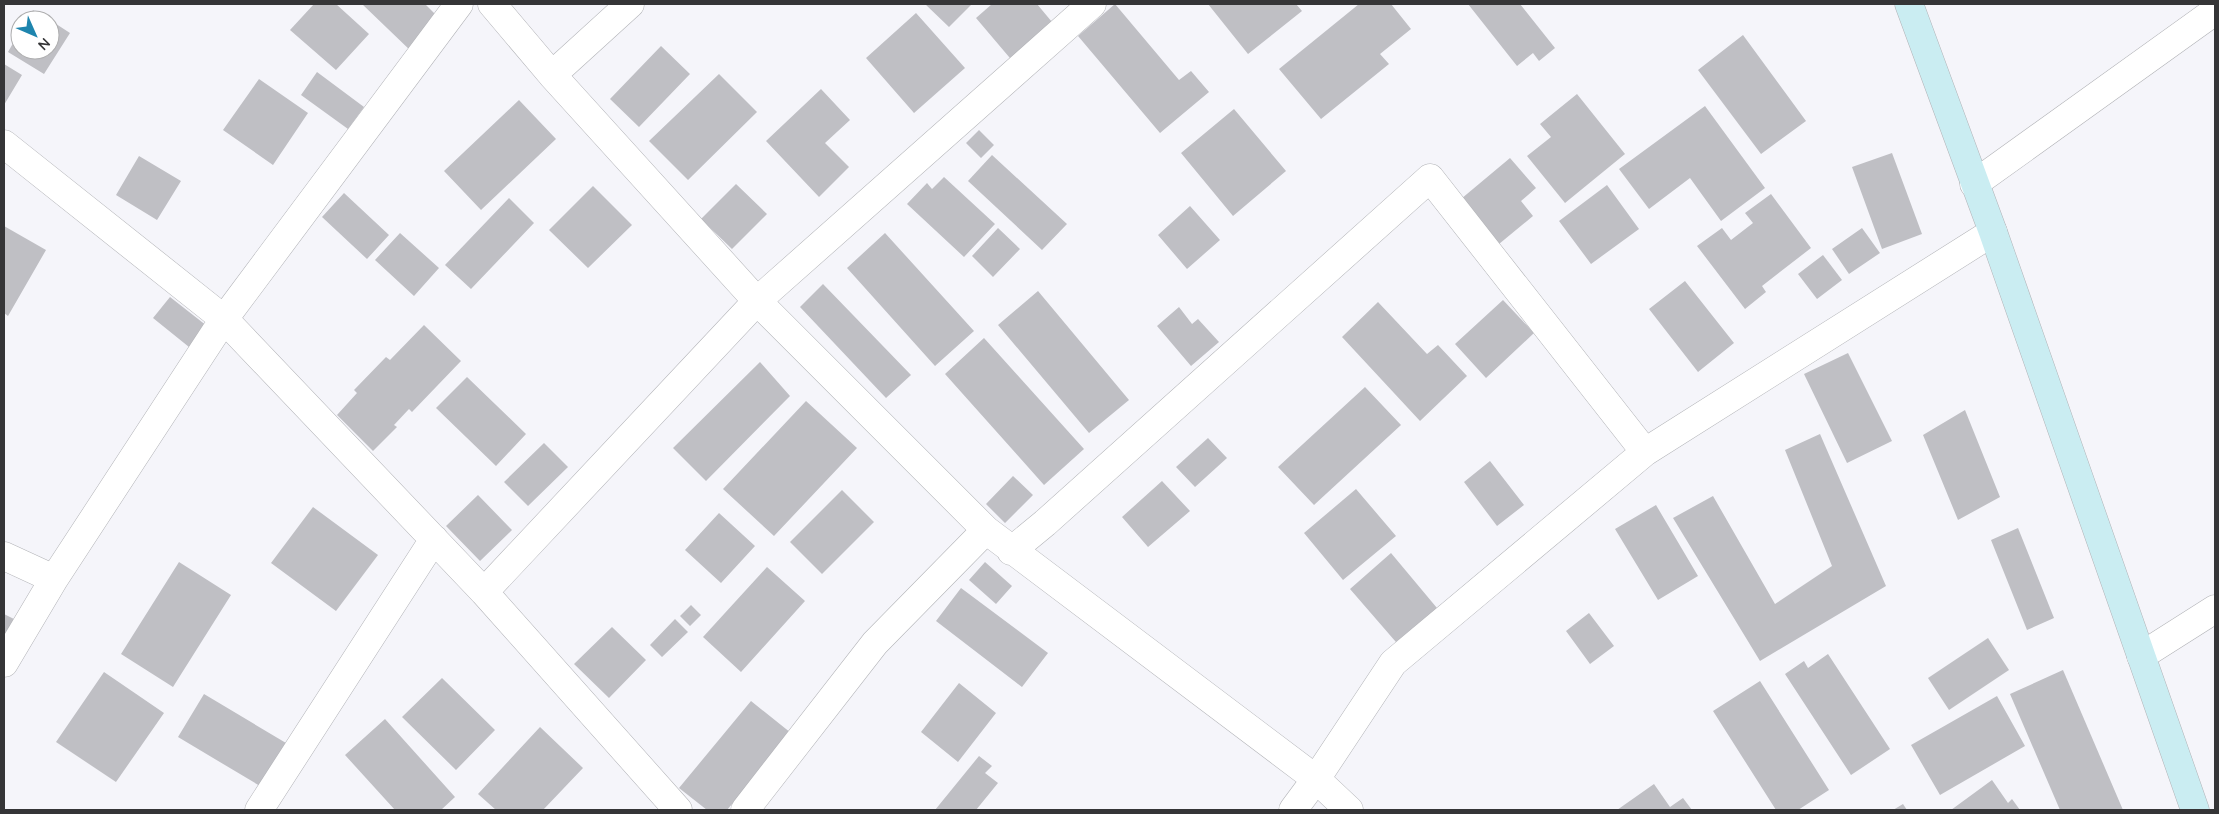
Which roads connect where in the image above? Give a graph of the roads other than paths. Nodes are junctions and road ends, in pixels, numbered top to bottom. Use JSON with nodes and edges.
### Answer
{"nodes":[{"id":1,"x":459,"y":4,"type":"edge"},
{"id":2,"x":492,"y":4,"type":"edge"},
{"id":3,"x":630,"y":4,"type":"edge"},
{"id":4,"x":1092,"y":4,"type":"edge"},
{"id":5,"x":1909,"y":4,"type":"edge"},
{"id":6,"x":2215,"y":11,"type":"edge"},
{"id":7,"x":552,"y":75,"type":"junction"},
{"id":8,"x":4,"y":144,"type":"edge"},
{"id":9,"x":1974,"y":184,"type":"junction"},
{"id":10,"x":1992,"y":232,"type":"junction"},
{"id":11,"x":757,"y":301,"type":"junction"},
{"id":12,"x":224,"y":319,"type":"junction"},
{"id":13,"x":1645,"y":452,"type":"junction"},
{"id":14,"x":986,"y":530,"type":"junction"},
{"id":15,"x":434,"y":539,"type":"junction"},
{"id":16,"x":1011,"y":551,"type":"junction"},
{"id":17,"x":4,"y":556,"type":"edge"},
{"id":18,"x":54,"y":579,"type":"junction"},
{"id":19,"x":484,"y":592,"type":"junction"},
{"id":20,"x":2215,"y":609,"type":"edge"},
{"id":21,"x":2141,"y":656,"type":"junction"},
{"id":22,"x":4,"y":663,"type":"edge"},
{"id":23,"x":1316,"y":779,"type":"junction"},
{"id":24,"x":259,"y":810,"type":"edge"},
{"id":25,"x":678,"y":810,"type":"edge"},
{"id":26,"x":745,"y":810,"type":"edge"},
{"id":27,"x":1293,"y":810,"type":"edge"},
{"id":28,"x":1349,"y":810,"type":"edge"},
{"id":29,"x":2195,"y":810,"type":"edge"}],
"edges":[{"from":1,"to":12,"type":"street"},
{"from":2,"to":7,"type":"street"},
{"from":3,"to":7,"type":"street"},
{"from":4,"to":11,"type":"street"},
{"from":5,"to":9,"type":"street"},
{"from":6,"to":9,"type":"street"},
{"from":7,"to":11,"type":"street"},
{"from":8,"to":12,"type":"street"},
{"from":9,"to":10,"type":"street"},
{"from":10,"to":13,"type":"street"},
{"from":10,"to":21,"type":"street"},
{"from":11,"to":14,"type":"street"},
{"from":11,"to":19,"type":"street"},
{"from":12,"to":15,"type":"street"},
{"from":12,"to":18,"type":"street"},
{"from":13,"to":16,"type":"street"},
{"from":13,"to":23,"type":"street"},
{"from":14,"to":16,"type":"street"},
{"from":14,"to":26,"type":"street"},
{"from":15,"to":19,"type":"street"},
{"from":15,"to":24,"type":"street"},
{"from":16,"to":23,"type":"street"},
{"from":17,"to":18,"type":"street"},
{"from":18,"to":22,"type":"street"},
{"from":19,"to":25,"type":"street"},
{"from":20,"to":21,"type":"street"},
{"from":21,"to":29,"type":"street"},
{"from":23,"to":27,"type":"street"},
{"from":23,"to":28,"type":"street"}]}
